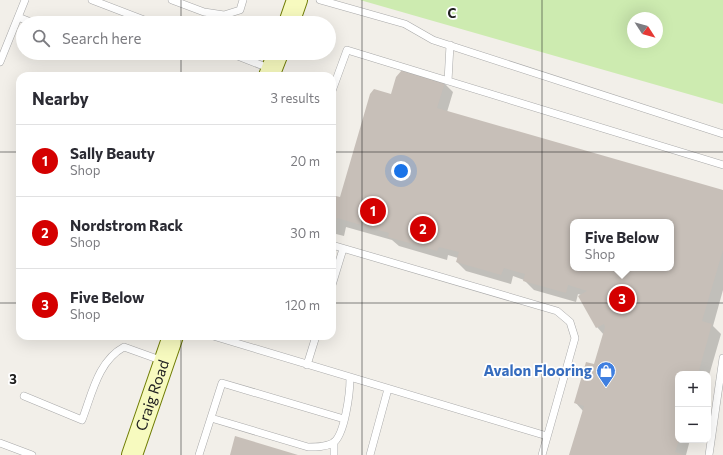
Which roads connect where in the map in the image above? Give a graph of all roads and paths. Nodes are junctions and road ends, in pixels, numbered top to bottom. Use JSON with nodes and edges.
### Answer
{"nodes":[{"id":1,"x":25,"y":0,"type":"edge"},
{"id":2,"x":92,"y":0,"type":"edge"},
{"id":3,"x":172,"y":0,"type":"edge"},
{"id":4,"x":243,"y":0,"type":"edge"},
{"id":5,"x":298,"y":0,"type":"edge"},
{"id":6,"x":320,"y":0,"type":"edge"},
{"id":7,"x":18,"y":16,"type":"edge"},
{"id":8,"x":134,"y":16,"type":"edge"},
{"id":9,"x":292,"y":16,"type":"edge"},
{"id":10,"x":16,"y":22,"type":"edge"},
{"id":11,"x":450,"y":45,"type":"junction"},
{"id":12,"x":253,"y":60,"type":"edge"},
{"id":13,"x":0,"y":62,"type":"edge"},
{"id":14,"x":273,"y":66,"type":"edge"},
{"id":15,"x":336,"y":80,"type":"edge"},
{"id":16,"x":448,"y":81,"type":"junction"},
{"id":17,"x":723,"y":134,"type":"edge"},
{"id":18,"x":723,"y":165,"type":"edge"},
{"id":19,"x":336,"y":246,"type":"edge"},
{"id":20,"x":343,"y":249,"type":"junction"},
{"id":21,"x":336,"y":272,"type":"edge"},
{"id":22,"x":171,"y":340,"type":"edge"},
{"id":23,"x":226,"y":340,"type":"edge"},
{"id":24,"x":315,"y":340,"type":"edge"},
{"id":25,"x":723,"y":358,"type":"edge"},
{"id":26,"x":163,"y":361,"type":"junction"},
{"id":27,"x":307,"y":365,"type":"junction"},
{"id":28,"x":350,"y":378,"type":"junction"},
{"id":29,"x":388,"y":389,"type":"junction"},
{"id":30,"x":24,"y":396,"type":"dead end"},
{"id":31,"x":211,"y":418,"type":"junction"},
{"id":32,"x":344,"y":418,"type":"junction"},
{"id":33,"x":547,"y":436,"type":"junction"},
{"id":34,"x":334,"y":442,"type":"junction"},
{"id":35,"x":0,"y":443,"type":"edge"},
{"id":36,"x":32,"y":455,"type":"edge"},
{"id":37,"x":132,"y":455,"type":"edge"},
{"id":38,"x":199,"y":455,"type":"edge"},
{"id":39,"x":334,"y":455,"type":"edge"},
{"id":40,"x":370,"y":455,"type":"edge"},
{"id":41,"x":542,"y":455,"type":"edge"},
{"id":42,"x":709,"y":455,"type":"edge"}],
"edges":[{"from":1,"to":7,"type":"lane"},
{"from":2,"to":8,"type":"lane"},
{"from":3,"to":4,"type":"lane"},
{"from":5,"to":9,"type":"main road"},
{"from":6,"to":11,"type":"lane"},
{"from":10,"to":13,"type":"lane"},
{"from":11,"to":16,"type":"lane"},
{"from":11,"to":17,"type":"lane"},
{"from":12,"to":14,"type":"lane"},
{"from":15,"to":16,"type":"lane"},
{"from":16,"to":18,"type":"lane"},
{"from":19,"to":20,"type":"lane"},
{"from":20,"to":21,"type":"lane"},
{"from":20,"to":33,"type":"lane"},
{"from":22,"to":26,"type":"main road","name":"Craig Road"},
{"from":23,"to":27,"type":"lane"},
{"from":24,"to":27,"type":"lane"},
{"from":25,"to":42,"type":"lane"},
{"from":26,"to":30,"type":"lane"},
{"from":26,"to":37,"type":"main road","name":"Craig Road"},
{"from":27,"to":28,"type":"lane"},
{"from":28,"to":29,"type":"lane"},
{"from":28,"to":32,"type":"lane"},
{"from":29,"to":33,"type":"lane"},
{"from":29,"to":40,"type":"lane"},
{"from":31,"to":32,"type":"lane"},
{"from":31,"to":34,"type":"lane"},
{"from":31,"to":38,"type":"lane"},
{"from":32,"to":34,"type":"lane"},
{"from":33,"to":41,"type":"lane"},
{"from":34,"to":39,"type":"lane"},
{"from":35,"to":36,"type":"lane"}]}
